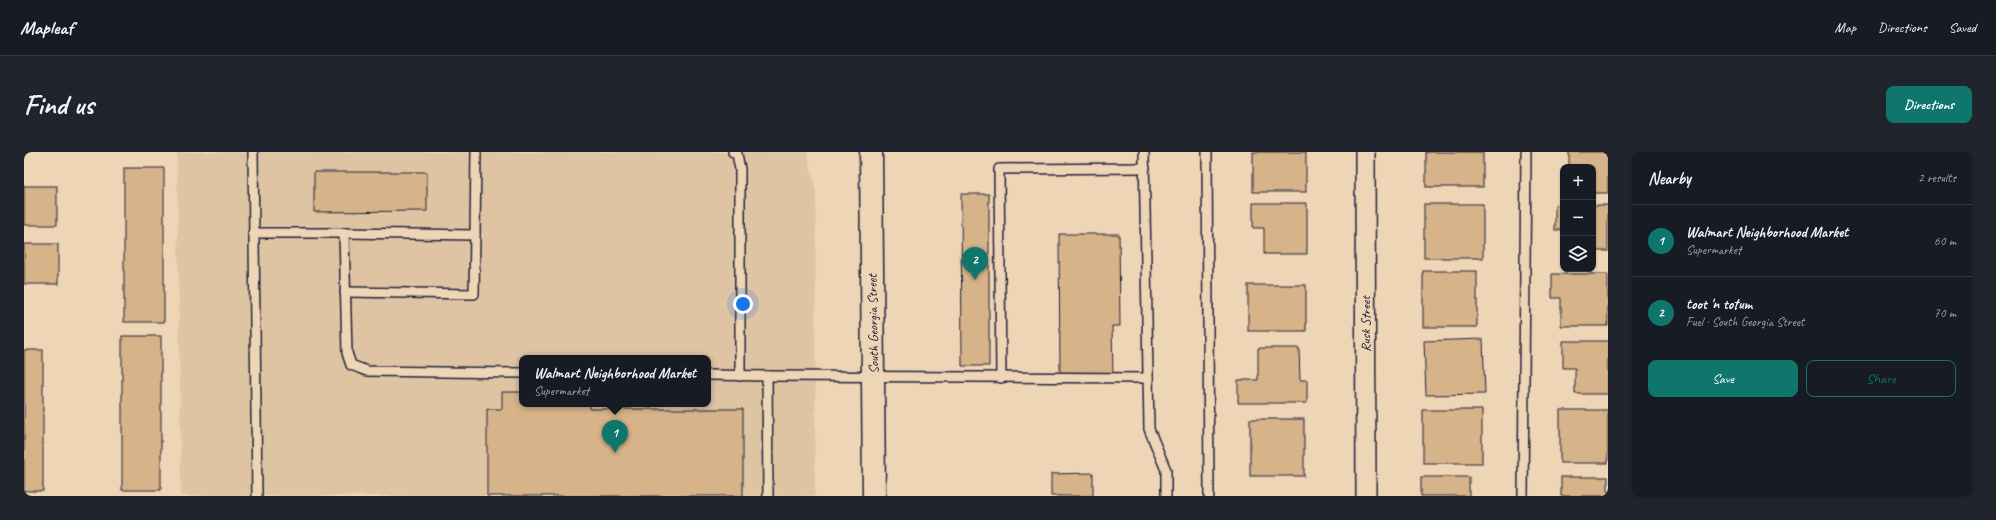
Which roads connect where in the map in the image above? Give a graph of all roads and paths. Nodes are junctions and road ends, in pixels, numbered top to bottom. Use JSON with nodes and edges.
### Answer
{"nodes":[{"id":1,"x":253,"y":152,"type":"edge"},
{"id":2,"x":476,"y":152,"type":"edge"},
{"id":3,"x":733,"y":152,"type":"edge"},
{"id":4,"x":871,"y":152,"type":"edge"},
{"id":5,"x":1144,"y":152,"type":"edge"},
{"id":6,"x":1207,"y":152,"type":"edge"},
{"id":7,"x":1365,"y":152,"type":"edge"},
{"id":8,"x":1526,"y":152,"type":"edge"},
{"id":9,"x":1145,"y":168,"type":"junction"},
{"id":10,"x":254,"y":233,"type":"junction"},
{"id":11,"x":344,"y":233,"type":"junction"},
{"id":12,"x":475,"y":235,"type":"junction"},
{"id":13,"x":345,"y":292,"type":"junction"},
{"id":14,"x":519,"y":373,"type":"edge"},
{"id":15,"x":711,"y":375,"type":"edge"},
{"id":16,"x":740,"y":376,"type":"junction"},
{"id":17,"x":767,"y":376,"type":"junction"},
{"id":18,"x":873,"y":378,"type":"junction"},
{"id":19,"x":1000,"y":378,"type":"junction"},
{"id":20,"x":1148,"y":378,"type":"junction"},
{"id":21,"x":257,"y":496,"type":"edge"},
{"id":22,"x":768,"y":496,"type":"edge"},
{"id":23,"x":874,"y":496,"type":"edge"},
{"id":24,"x":1166,"y":496,"type":"edge"},
{"id":25,"x":1209,"y":496,"type":"edge"},
{"id":26,"x":1366,"y":496,"type":"edge"},
{"id":27,"x":1523,"y":496,"type":"edge"}],
"edges":[{"from":1,"to":10,"type":"lane"},
{"from":2,"to":12,"type":"lane"},
{"from":3,"to":16,"type":"lane"},
{"from":4,"to":18,"type":"main road","name":"South Georgia Street"},
{"from":5,"to":9,"type":"lane"},
{"from":6,"to":25,"type":"lane"},
{"from":7,"to":26,"type":"street","name":"Rusk Street"},
{"from":8,"to":27,"type":"lane"},
{"from":9,"to":19,"type":"lane"},
{"from":9,"to":20,"type":"lane"},
{"from":10,"to":11,"type":"lane"},
{"from":10,"to":21,"type":"lane"},
{"from":11,"to":12,"type":"lane"},
{"from":11,"to":13,"type":"lane"},
{"from":12,"to":13,"type":"lane"},
{"from":13,"to":14,"type":"lane"},
{"from":15,"to":16,"type":"lane"},
{"from":16,"to":17,"type":"lane"},
{"from":17,"to":18,"type":"lane"},
{"from":17,"to":22,"type":"lane"},
{"from":18,"to":19,"type":"lane"},
{"from":18,"to":23,"type":"main road","name":"South Georgia Street"},
{"from":19,"to":20,"type":"lane"},
{"from":20,"to":24,"type":"lane"}]}
